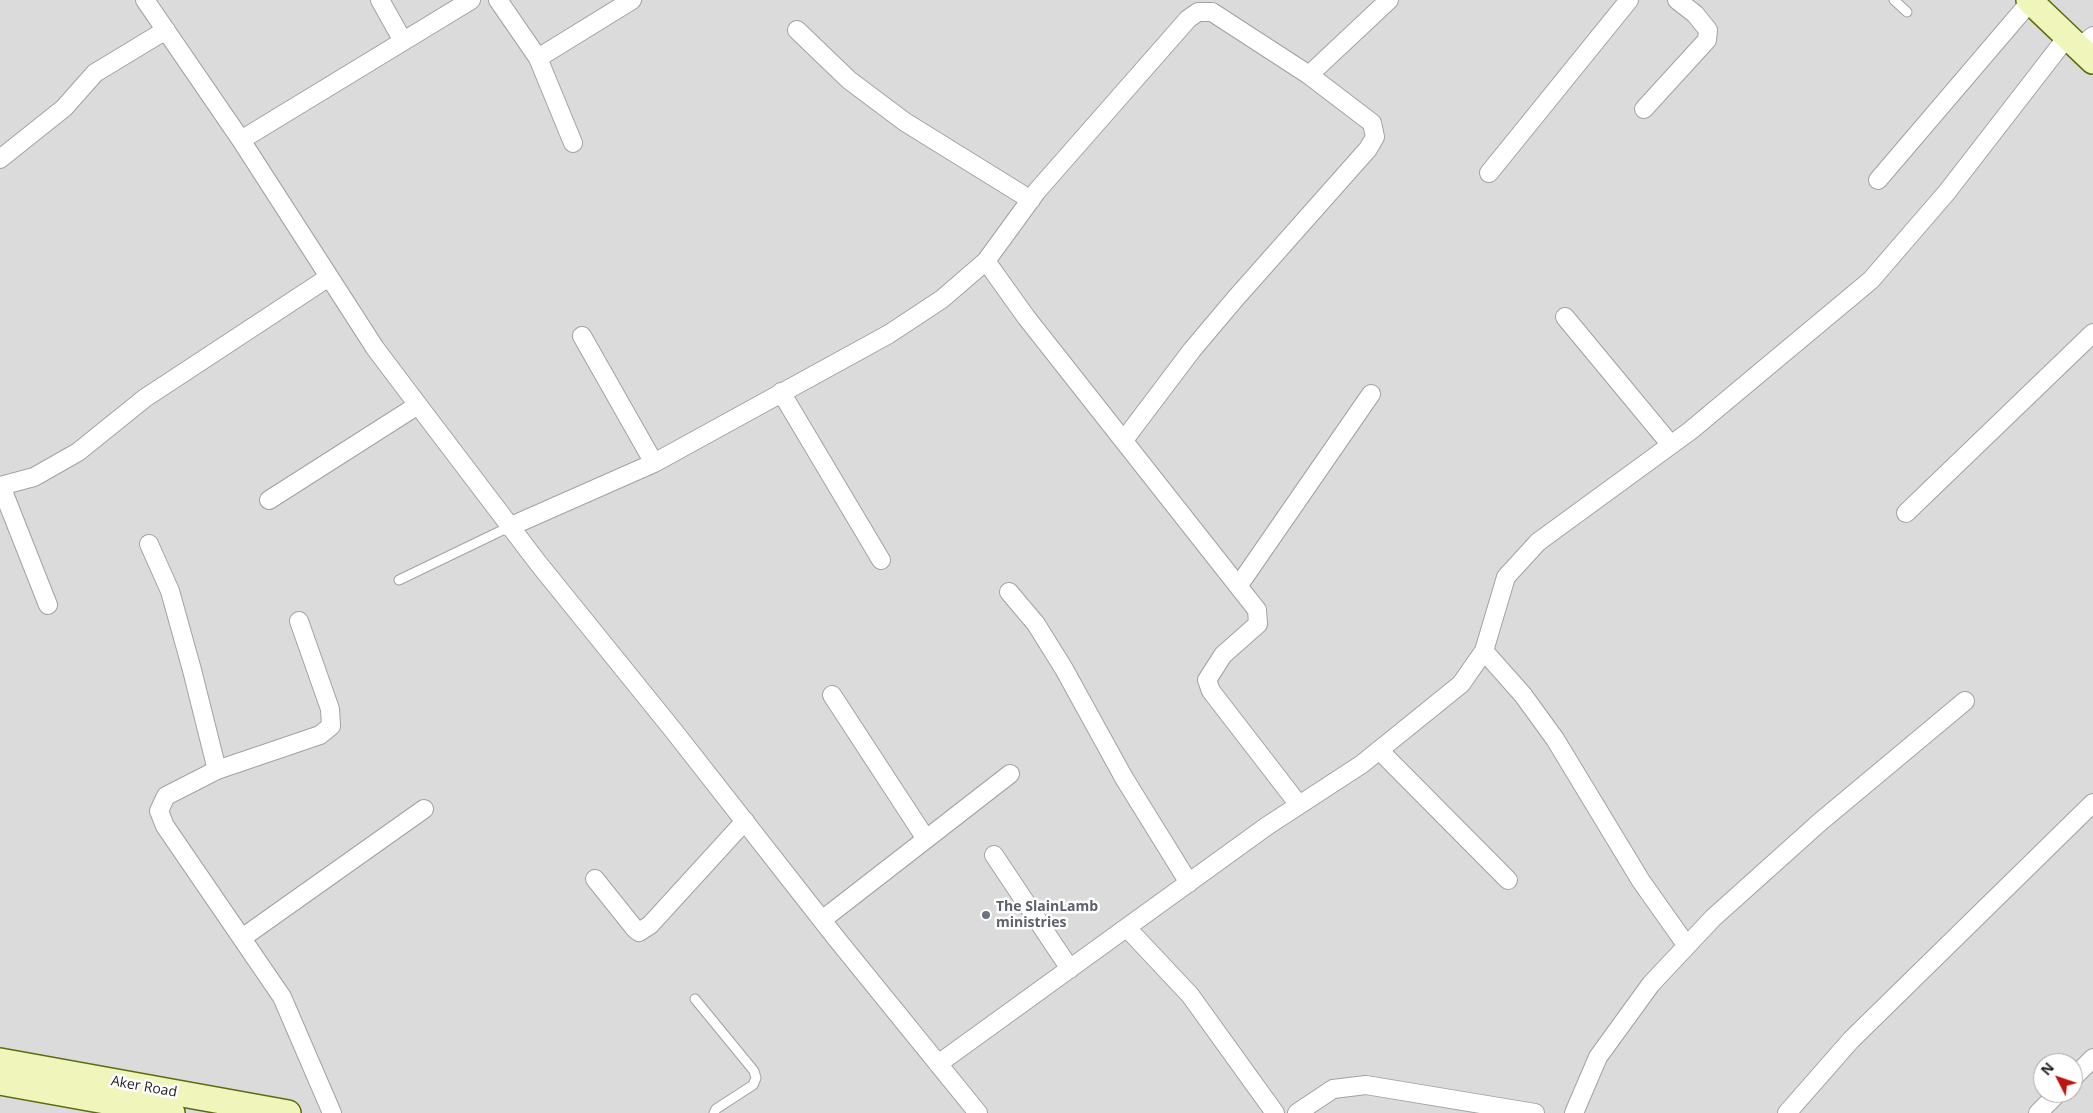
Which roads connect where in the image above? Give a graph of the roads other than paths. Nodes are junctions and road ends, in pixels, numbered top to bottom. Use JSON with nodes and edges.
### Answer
{"nodes":[{"id":1,"x":145,"y":0,"type":"edge"},
{"id":2,"x":380,"y":0,"type":"edge"},
{"id":3,"x":471,"y":0,"type":"edge"},
{"id":4,"x":498,"y":0,"type":"edge"},
{"id":5,"x":632,"y":0,"type":"edge"},
{"id":6,"x":1389,"y":0,"type":"edge"},
{"id":7,"x":1629,"y":0,"type":"edge"},
{"id":8,"x":1677,"y":0,"type":"edge"},
{"id":9,"x":1894,"y":0,"type":"edge"},
{"id":10,"x":2029,"y":1,"type":"edge"},
{"id":11,"x":1907,"y":12,"type":"dead end"},
{"id":12,"x":166,"y":30,"type":"junction"},
{"id":13,"x":797,"y":30,"type":"dead end"},
{"id":14,"x":403,"y":41,"type":"junction"},
{"id":15,"x":2083,"y":45,"type":"edge"},
{"id":16,"x":538,"y":58,"type":"junction"},
{"id":17,"x":1309,"y":75,"type":"junction"},
{"id":18,"x":1644,"y":109,"type":"dead end"},
{"id":19,"x":241,"y":140,"type":"junction"},
{"id":20,"x":573,"y":143,"type":"dead end"},
{"id":21,"x":0,"y":159,"type":"edge"},
{"id":22,"x":1489,"y":173,"type":"dead end"},
{"id":23,"x":1878,"y":180,"type":"dead end"},
{"id":24,"x":1030,"y":200,"type":"junction"},
{"id":25,"x":986,"y":261,"type":"junction"},
{"id":26,"x":329,"y":277,"type":"junction"},
{"id":27,"x":1565,"y":317,"type":"dead end"},
{"id":28,"x":2093,"y":333,"type":"edge"},
{"id":29,"x":582,"y":336,"type":"dead end"},
{"id":30,"x":781,"y":392,"type":"junction"},
{"id":31,"x":1371,"y":394,"type":"dead end"},
{"id":32,"x":418,"y":405,"type":"junction"},
{"id":33,"x":1124,"y":440,"type":"junction"},
{"id":34,"x":1671,"y":445,"type":"junction"},
{"id":35,"x":654,"y":463,"type":"junction"},
{"id":36,"x":0,"y":486,"type":"edge"},
{"id":37,"x":269,"y":500,"type":"dead end"},
{"id":38,"x":1906,"y":513,"type":"dead end"},
{"id":39,"x":509,"y":527,"type":"junction"},
{"id":40,"x":149,"y":544,"type":"dead end"},
{"id":41,"x":881,"y":560,"type":"dead end"},
{"id":42,"x":399,"y":580,"type":"dead end"},
{"id":43,"x":1239,"y":585,"type":"junction"},
{"id":44,"x":1009,"y":592,"type":"dead end"},
{"id":45,"x":48,"y":605,"type":"dead end"},
{"id":46,"x":299,"y":621,"type":"dead end"},
{"id":47,"x":1484,"y":651,"type":"junction"},
{"id":48,"x":832,"y":696,"type":"dead end"},
{"id":49,"x":1965,"y":701,"type":"dead end"},
{"id":50,"x":1379,"y":750,"type":"junction"},
{"id":51,"x":216,"y":770,"type":"junction"},
{"id":52,"x":1010,"y":774,"type":"dead end"},
{"id":53,"x":2093,"y":803,"type":"edge"},
{"id":54,"x":1299,"y":805,"type":"junction"},
{"id":55,"x":424,"y":808,"type":"dead end"},
{"id":56,"x":744,"y":821,"type":"junction"},
{"id":57,"x":926,"y":839,"type":"junction"},
{"id":58,"x":994,"y":855,"type":"dead end"},
{"id":59,"x":595,"y":879,"type":"dead end"},
{"id":60,"x":1508,"y":880,"type":"dead end"},
{"id":61,"x":1189,"y":883,"type":"junction"},
{"id":62,"x":822,"y":920,"type":"junction"},
{"id":63,"x":1127,"y":928,"type":"junction"},
{"id":64,"x":242,"y":938,"type":"junction"},
{"id":65,"x":1688,"y":946,"type":"junction"},
{"id":66,"x":1070,"y":969,"type":"junction"},
{"id":67,"x":695,"y":999,"type":"dead end"},
{"id":68,"x":2093,"y":1058,"type":"edge"},
{"id":69,"x":0,"y":1061,"type":"edge"},
{"id":70,"x":938,"y":1064,"type":"junction"},
{"id":71,"x":2083,"y":1068,"type":"edge"},
{"id":72,"x":0,"y":1082,"type":"edge"},
{"id":73,"x":2048,"y":1103,"type":"edge"},
{"id":74,"x":172,"y":1113,"type":"edge"},
{"id":75,"x":288,"y":1113,"type":"edge"},
{"id":76,"x":332,"y":1113,"type":"edge"},
{"id":77,"x":714,"y":1113,"type":"edge"},
{"id":78,"x":978,"y":1113,"type":"edge"},
{"id":79,"x":1275,"y":1113,"type":"edge"},
{"id":80,"x":1297,"y":1113,"type":"edge"},
{"id":81,"x":1535,"y":1113,"type":"edge"},
{"id":82,"x":1574,"y":1113,"type":"edge"},
{"id":83,"x":1787,"y":1113,"type":"edge"},
{"id":84,"x":2038,"y":1113,"type":"edge"}],
"edges":[{"from":1,"to":12,"type":"street"},
{"from":2,"to":14,"type":"street"},
{"from":3,"to":14,"type":"street"},
{"from":4,"to":16,"type":"street"},
{"from":5,"to":16,"type":"street"},
{"from":6,"to":17,"type":"street"},
{"from":7,"to":22,"type":"street"},
{"from":8,"to":18,"type":"street"},
{"from":9,"to":11,"type":"lane"},
{"from":10,"to":15,"type":"street"},
{"from":10,"to":23,"type":"street"},
{"from":12,"to":19,"type":"street"},
{"from":12,"to":21,"type":"street"},
{"from":13,"to":24,"type":"street"},
{"from":14,"to":19,"type":"street"},
{"from":15,"to":34,"type":"street"},
{"from":16,"to":20,"type":"street"},
{"from":17,"to":24,"type":"street"},
{"from":17,"to":33,"type":"street"},
{"from":19,"to":26,"type":"street"},
{"from":24,"to":25,"type":"street"},
{"from":25,"to":30,"type":"street"},
{"from":25,"to":33,"type":"street"},
{"from":26,"to":32,"type":"street"},
{"from":26,"to":36,"type":"street"},
{"from":27,"to":34,"type":"street"},
{"from":28,"to":38,"type":"street"},
{"from":29,"to":35,"type":"street"},
{"from":30,"to":35,"type":"street"},
{"from":30,"to":41,"type":"street"},
{"from":31,"to":43,"type":"street"},
{"from":32,"to":37,"type":"street"},
{"from":32,"to":39,"type":"street"},
{"from":33,"to":43,"type":"street"},
{"from":34,"to":47,"type":"street"},
{"from":35,"to":39,"type":"street"},
{"from":36,"to":45,"type":"street"},
{"from":39,"to":42,"type":"lane"},
{"from":39,"to":56,"type":"street"},
{"from":40,"to":51,"type":"street"},
{"from":43,"to":54,"type":"street"},
{"from":44,"to":61,"type":"street"},
{"from":46,"to":51,"type":"street"},
{"from":47,"to":50,"type":"street"},
{"from":47,"to":65,"type":"street"},
{"from":48,"to":57,"type":"street"},
{"from":49,"to":65,"type":"street"},
{"from":50,"to":54,"type":"street"},
{"from":50,"to":60,"type":"street"},
{"from":51,"to":64,"type":"street"},
{"from":52,"to":57,"type":"street"},
{"from":53,"to":83,"type":"street"},
{"from":54,"to":61,"type":"street"},
{"from":55,"to":64,"type":"street"},
{"from":56,"to":59,"type":"street"},
{"from":56,"to":62,"type":"street"},
{"from":57,"to":62,"type":"street"},
{"from":58,"to":66,"type":"street"},
{"from":61,"to":63,"type":"street"},
{"from":62,"to":70,"type":"street"},
{"from":63,"to":66,"type":"street"},
{"from":63,"to":79,"type":"street"},
{"from":64,"to":76,"type":"street"},
{"from":65,"to":82,"type":"street"},
{"from":66,"to":70,"type":"street"},
{"from":67,"to":77,"type":"lane"},
{"from":68,"to":71,"type":"street"},
{"from":69,"to":75,"type":"street","name":"Aker Road"},
{"from":70,"to":78,"type":"street"},
{"from":72,"to":74,"type":"street","name":"Aker Road"},
{"from":73,"to":84,"type":"street"},
{"from":80,"to":81,"type":"street"}]}
